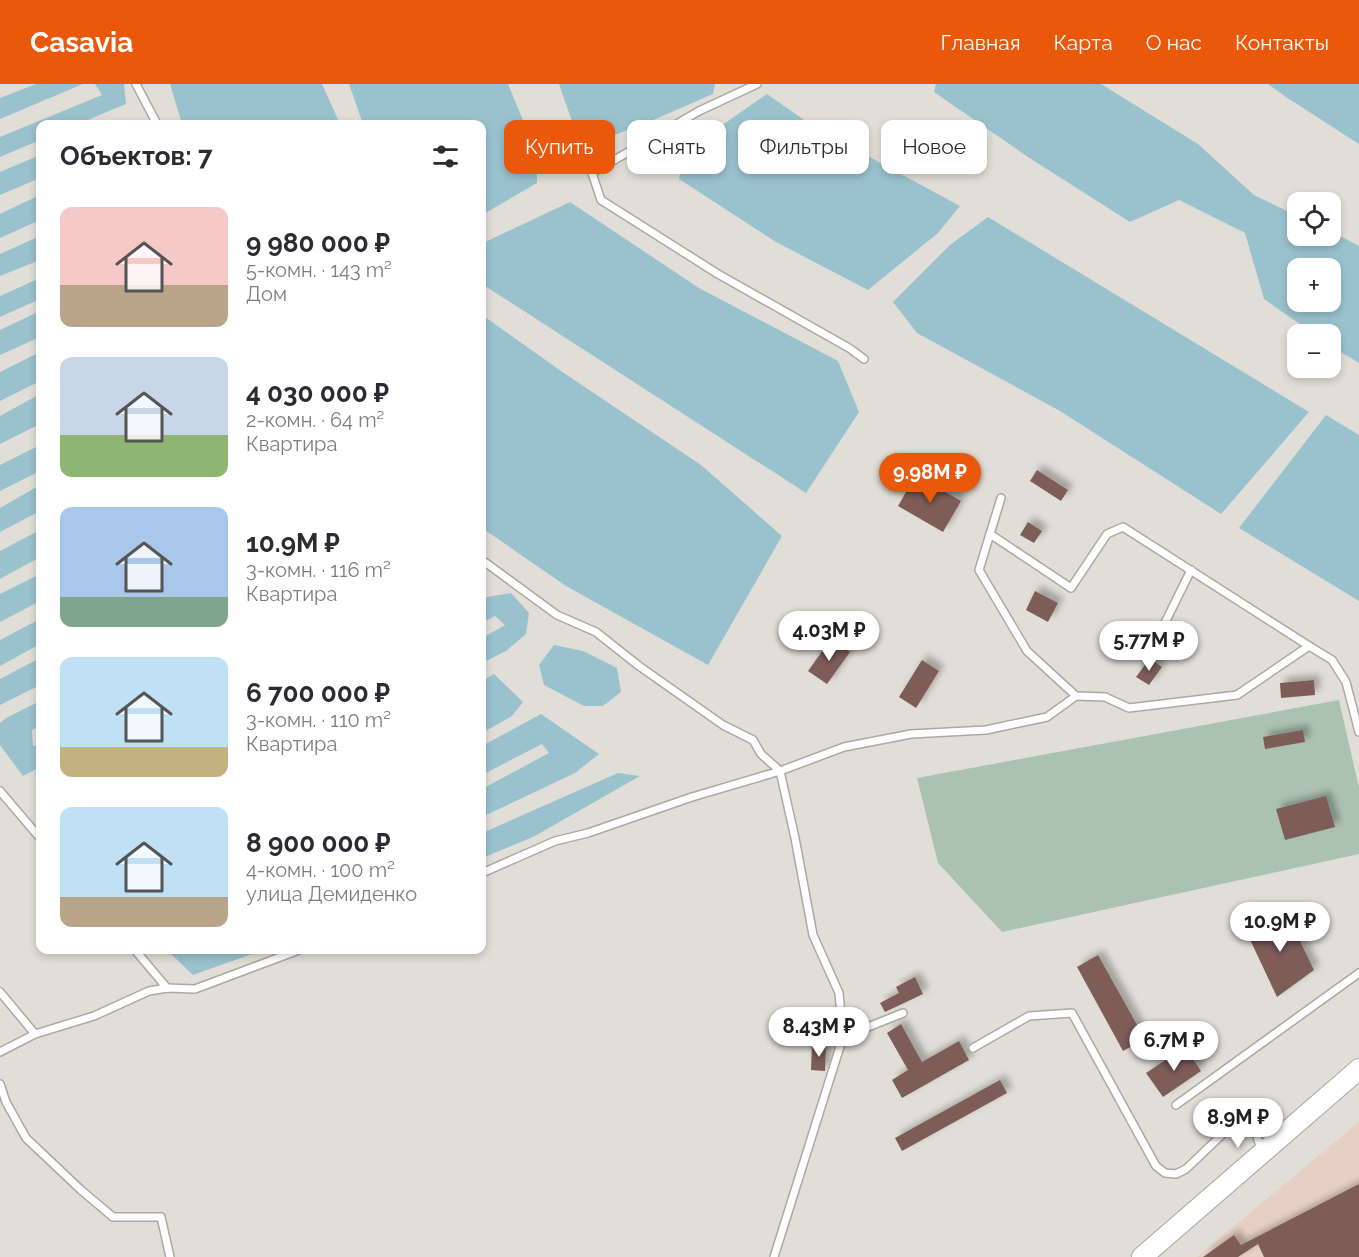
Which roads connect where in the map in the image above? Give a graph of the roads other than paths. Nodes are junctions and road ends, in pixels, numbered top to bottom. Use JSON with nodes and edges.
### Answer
{"nodes":[{"id":1,"x":136,"y":84,"type":"edge"},
{"id":2,"x":757,"y":84,"type":"edge"},
{"id":3,"x":155,"y":120,"type":"edge"},
{"id":4,"x":864,"y":359,"type":"dead end"},
{"id":5,"x":1001,"y":498,"type":"dead end"},
{"id":6,"x":990,"y":534,"type":"junction"},
{"id":7,"x":486,"y":563,"type":"edge"},
{"id":8,"x":1191,"y":570,"type":"junction"},
{"id":9,"x":1157,"y":639,"type":"dead end"},
{"id":10,"x":1309,"y":646,"type":"junction"},
{"id":11,"x":1076,"y":696,"type":"junction"},
{"id":12,"x":1359,"y":732,"type":"edge"},
{"id":13,"x":780,"y":771,"type":"junction"},
{"id":14,"x":0,"y":790,"type":"edge"},
{"id":15,"x":36,"y":833,"type":"edge"},
{"id":16,"x":486,"y":871,"type":"edge"},
{"id":17,"x":138,"y":954,"type":"edge"},
{"id":18,"x":289,"y":954,"type":"edge"},
{"id":19,"x":1359,"y":973,"type":"edge"},
{"id":20,"x":167,"y":988,"type":"junction"},
{"id":21,"x":0,"y":992,"type":"edge"},
{"id":22,"x":903,"y":1012,"type":"dead end"},
{"id":23,"x":35,"y":1034,"type":"junction"},
{"id":24,"x":843,"y":1036,"type":"junction"},
{"id":25,"x":973,"y":1048,"type":"dead end"},
{"id":26,"x":0,"y":1052,"type":"edge"},
{"id":27,"x":1357,"y":1076,"type":"edge"},
{"id":28,"x":0,"y":1084,"type":"edge"},
{"id":29,"x":1176,"y":1105,"type":"dead end"},
{"id":30,"x":1262,"y":1152,"type":"junction"},
{"id":31,"x":170,"y":1257,"type":"edge"},
{"id":32,"x":774,"y":1257,"type":"edge"},
{"id":33,"x":1142,"y":1257,"type":"edge"}],
"edges":[{"from":1,"to":3,"type":"lane"},
{"from":2,"to":4,"type":"lane"},
{"from":5,"to":6,"type":"lane"},
{"from":6,"to":8,"type":"lane"},
{"from":6,"to":11,"type":"lane"},
{"from":7,"to":13,"type":"lane"},
{"from":8,"to":9,"type":"lane"},
{"from":8,"to":10,"type":"lane"},
{"from":10,"to":11,"type":"lane"},
{"from":10,"to":12,"type":"lane"},
{"from":11,"to":13,"type":"lane"},
{"from":13,"to":16,"type":"lane"},
{"from":13,"to":24,"type":"lane"},
{"from":14,"to":15,"type":"lane"},
{"from":17,"to":20,"type":"lane"},
{"from":18,"to":20,"type":"lane"},
{"from":19,"to":29,"type":"lane"},
{"from":20,"to":23,"type":"lane"},
{"from":21,"to":23,"type":"lane"},
{"from":22,"to":24,"type":"lane"},
{"from":23,"to":26,"type":"lane"},
{"from":24,"to":32,"type":"lane"},
{"from":25,"to":30,"type":"lane"},
{"from":27,"to":30,"type":"main road"},
{"from":28,"to":31,"type":"lane"},
{"from":30,"to":33,"type":"main road"}]}
